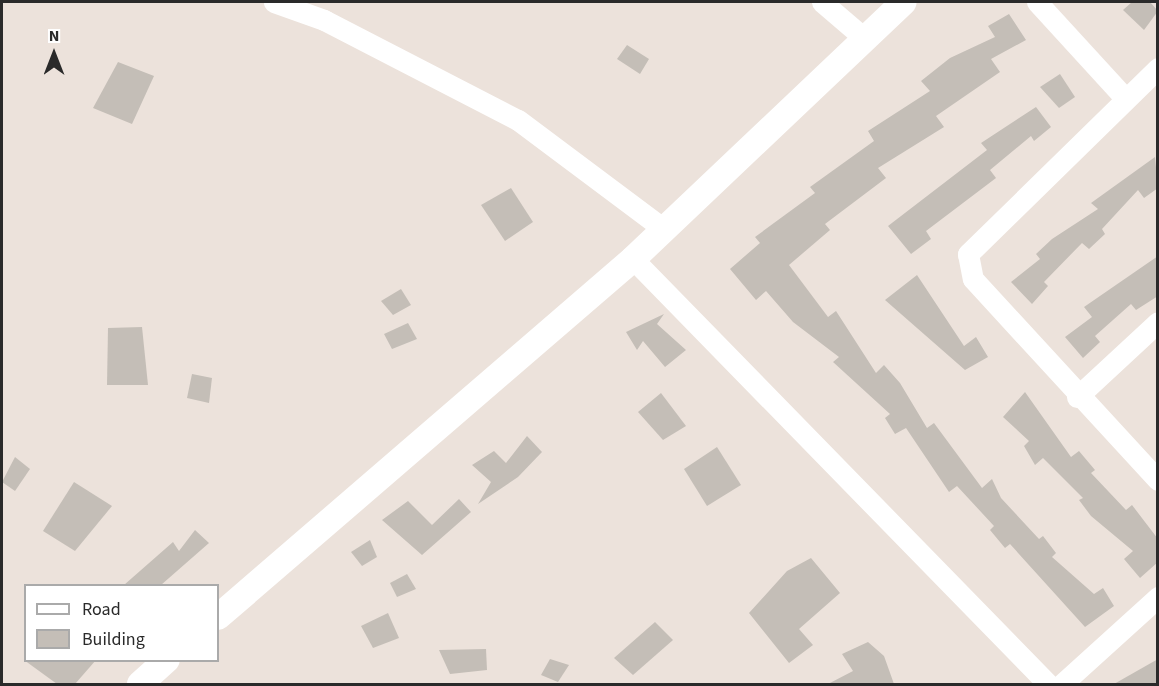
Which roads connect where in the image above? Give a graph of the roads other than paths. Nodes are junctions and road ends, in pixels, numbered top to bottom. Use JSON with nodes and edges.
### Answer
{"nodes":[{"id":1,"x":274,"y":2,"type":"edge"},
{"id":2,"x":822,"y":2,"type":"edge"},
{"id":3,"x":904,"y":2,"type":"edge"},
{"id":4,"x":1037,"y":2,"type":"edge"},
{"id":5,"x":864,"y":38,"type":"junction"},
{"id":6,"x":1158,"y":68,"type":"edge"},
{"id":7,"x":1125,"y":98,"type":"junction"},
{"id":8,"x":661,"y":227,"type":"junction"},
{"id":9,"x":633,"y":259,"type":"junction"},
{"id":10,"x":1158,"y":321,"type":"edge"},
{"id":11,"x":1077,"y":397,"type":"junction"},
{"id":12,"x":1158,"y":480,"type":"edge"},
{"id":13,"x":1158,"y":597,"type":"edge"},
{"id":14,"x":219,"y":616,"type":"edge"},
{"id":15,"x":165,"y":662,"type":"edge"},
{"id":16,"x":140,"y":684,"type":"edge"},
{"id":17,"x":1048,"y":684,"type":"edge"},
{"id":18,"x":1062,"y":684,"type":"edge"}],
"edges":[{"from":1,"to":8,"type":"street"},
{"from":2,"to":5,"type":"street"},
{"from":3,"to":5,"type":"street"},
{"from":4,"to":7,"type":"street"},
{"from":5,"to":8,"type":"street"},
{"from":6,"to":7,"type":"street"},
{"from":7,"to":11,"type":"street"},
{"from":8,"to":9,"type":"street"},
{"from":9,"to":14,"type":"street"},
{"from":9,"to":17,"type":"street"},
{"from":10,"to":11,"type":"street"},
{"from":11,"to":12,"type":"street"},
{"from":13,"to":18,"type":"street"},
{"from":15,"to":16,"type":"street"}]}
